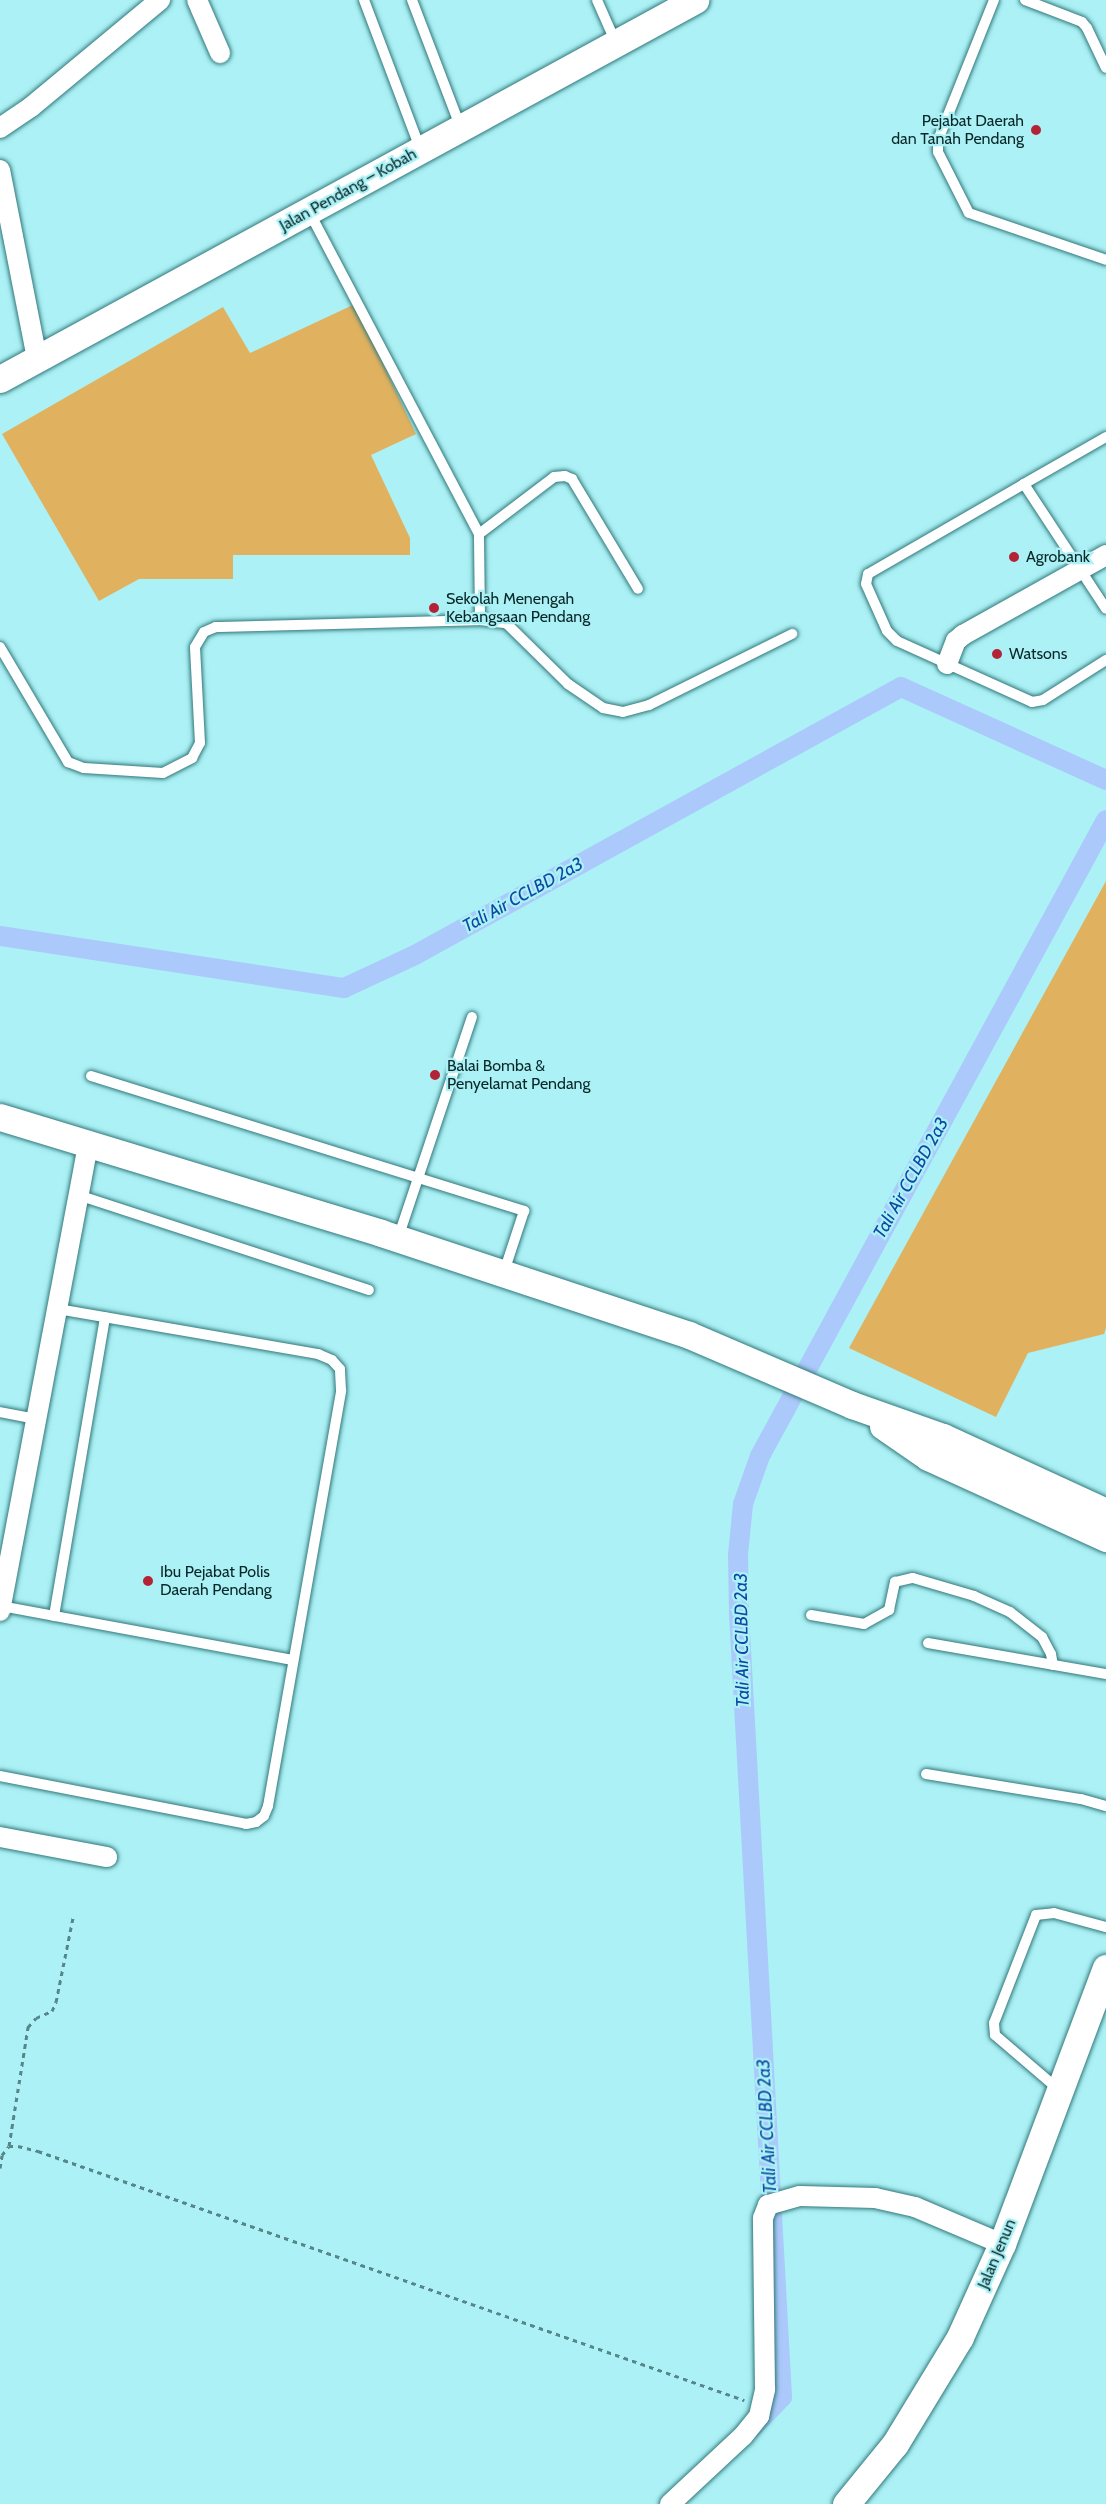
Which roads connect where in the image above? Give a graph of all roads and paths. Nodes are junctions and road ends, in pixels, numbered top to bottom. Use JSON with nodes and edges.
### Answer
{"nodes":[{"id":1,"x":160,"y":0,"type":"edge"},
{"id":2,"x":197,"y":0,"type":"edge"},
{"id":3,"x":364,"y":0,"type":"edge"},
{"id":4,"x":412,"y":0,"type":"edge"},
{"id":5,"x":597,"y":0,"type":"edge"},
{"id":6,"x":695,"y":0,"type":"edge"},
{"id":7,"x":994,"y":0,"type":"edge"},
{"id":8,"x":1025,"y":0,"type":"edge"},
{"id":9,"x":616,"y":43,"type":"junction"},
{"id":10,"x":220,"y":53,"type":"dead end"},
{"id":11,"x":1106,"y":68,"type":"edge"},
{"id":12,"x":0,"y":128,"type":"edge"},
{"id":13,"x":461,"y":128,"type":"junction"},
{"id":14,"x":421,"y":150,"type":"junction"},
{"id":15,"x":0,"y":170,"type":"edge"},
{"id":16,"x":309,"y":211,"type":"junction"},
{"id":17,"x":1106,"y":260,"type":"edge"},
{"id":18,"x":37,"y":359,"type":"junction"},
{"id":19,"x":0,"y":379,"type":"edge"},
{"id":20,"x":1106,"y":437,"type":"edge"},
{"id":21,"x":1024,"y":484,"type":"junction"},
{"id":22,"x":479,"y":534,"type":"junction"},
{"id":23,"x":1106,"y":555,"type":"edge"},
{"id":24,"x":1080,"y":570,"type":"junction"},
{"id":25,"x":638,"y":589,"type":"dead end"},
{"id":26,"x":1106,"y":609,"type":"edge"},
{"id":27,"x":480,"y":620,"type":"junction"},
{"id":28,"x":792,"y":634,"type":"dead end"},
{"id":29,"x":0,"y":647,"type":"edge"},
{"id":30,"x":1106,"y":660,"type":"edge"},
{"id":31,"x":947,"y":664,"type":"junction"},
{"id":32,"x":472,"y":1017,"type":"dead end"},
{"id":33,"x":91,"y":1076,"type":"dead end"},
{"id":34,"x":0,"y":1117,"type":"edge"},
{"id":35,"x":88,"y":1144,"type":"junction"},
{"id":36,"x":418,"y":1179,"type":"junction"},
{"id":37,"x":78,"y":1196,"type":"junction"},
{"id":38,"x":398,"y":1238,"type":"junction"},
{"id":39,"x":504,"y":1273,"type":"junction"},
{"id":40,"x":369,"y":1290,"type":"dead end"},
{"id":41,"x":57,"y":1309,"type":"junction"},
{"id":42,"x":105,"y":1317,"type":"junction"},
{"id":43,"x":842,"y":1400,"type":"junction"},
{"id":44,"x":0,"y":1412,"type":"edge"},
{"id":45,"x":36,"y":1419,"type":"junction"},
{"id":46,"x":1037,"y":1480,"type":"junction"},
{"id":47,"x":1106,"y":1492,"type":"edge"},
{"id":48,"x":1106,"y":1512,"type":"edge"},
{"id":49,"x":1076,"y":1524,"type":"junction"},
{"id":50,"x":1106,"y":1538,"type":"edge"},
{"id":51,"x":1106,"y":1557,"type":"edge"},
{"id":52,"x":0,"y":1609,"type":"edge"},
{"id":53,"x":811,"y":1615,"type":"dead end"},
{"id":54,"x":54,"y":1616,"type":"junction"},
{"id":55,"x":928,"y":1643,"type":"dead end"},
{"id":56,"x":293,"y":1660,"type":"junction"},
{"id":57,"x":1053,"y":1665,"type":"junction"},
{"id":58,"x":1106,"y":1674,"type":"edge"},
{"id":59,"x":926,"y":1774,"type":"dead end"},
{"id":60,"x":0,"y":1776,"type":"edge"},
{"id":61,"x":1106,"y":1806,"type":"edge"},
{"id":62,"x":0,"y":1837,"type":"edge"},
{"id":63,"x":107,"y":1857,"type":"dead end"},
{"id":64,"x":73,"y":1918,"type":"dead end"},
{"id":65,"x":1106,"y":1927,"type":"edge"},
{"id":66,"x":1105,"y":1975,"type":"edge"},
{"id":67,"x":1061,"y":2091,"type":"junction"},
{"id":68,"x":9,"y":2146,"type":"junction"},
{"id":69,"x":0,"y":2168,"type":"edge"},
{"id":70,"x":1002,"y":2244,"type":"junction"},
{"id":71,"x":764,"y":2402,"type":"junction"},
{"id":72,"x":669,"y":2504,"type":"edge"},
{"id":73,"x":846,"y":2504,"type":"edge"}],
"edges":[{"from":1,"to":12,"type":"street"},
{"from":2,"to":10,"type":"street"},
{"from":3,"to":14,"type":"lane"},
{"from":4,"to":13,"type":"lane"},
{"from":5,"to":9,"type":"lane"},
{"from":6,"to":9,"type":"main road","name":"Jalan Pendang – Kobah"},
{"from":7,"to":17,"type":"lane"},
{"from":8,"to":11,"type":"lane"},
{"from":9,"to":13,"type":"main road","name":"Jalan Pendang – Kobah"},
{"from":13,"to":14,"type":"main road","name":"Jalan Pendang – Kobah"},
{"from":14,"to":16,"type":"main road","name":"Jalan Pendang – Kobah"},
{"from":15,"to":18,"type":"street"},
{"from":16,"to":18,"type":"main road","name":"Jalan Pendang – Kobah"},
{"from":16,"to":22,"type":"lane"},
{"from":18,"to":19,"type":"main road","name":"Jalan Pendang – Kobah"},
{"from":20,"to":21,"type":"lane"},
{"from":21,"to":24,"type":"lane"},
{"from":21,"to":31,"type":"lane"},
{"from":22,"to":25,"type":"lane"},
{"from":22,"to":27,"type":"lane"},
{"from":23,"to":24,"type":"street"},
{"from":24,"to":26,"type":"lane"},
{"from":24,"to":31,"type":"street"},
{"from":27,"to":28,"type":"lane"},
{"from":27,"to":29,"type":"lane"},
{"from":30,"to":31,"type":"lane"},
{"from":32,"to":36,"type":"lane"},
{"from":33,"to":36,"type":"lane"},
{"from":34,"to":35,"type":"main road"},
{"from":35,"to":37,"type":"street"},
{"from":35,"to":38,"type":"main road"},
{"from":36,"to":38,"type":"lane"},
{"from":36,"to":39,"type":"lane"},
{"from":37,"to":40,"type":"lane"},
{"from":37,"to":41,"type":"street"},
{"from":38,"to":39,"type":"main road"},
{"from":39,"to":43,"type":"main road"},
{"from":41,"to":42,"type":"lane"},
{"from":41,"to":45,"type":"street"},
{"from":42,"to":54,"type":"lane"},
{"from":42,"to":56,"type":"lane"},
{"from":43,"to":46,"type":"main road"},
{"from":43,"to":49,"type":"main road"},
{"from":44,"to":45,"type":"lane"},
{"from":45,"to":52,"type":"street"},
{"from":46,"to":47,"type":"main road"},
{"from":46,"to":48,"type":"main road"},
{"from":49,"to":50,"type":"main road"},
{"from":49,"to":51,"type":"main road"},
{"from":52,"to":54,"type":"lane"},
{"from":53,"to":57,"type":"lane"},
{"from":54,"to":56,"type":"lane"},
{"from":55,"to":57,"type":"lane"},
{"from":56,"to":60,"type":"lane"},
{"from":57,"to":58,"type":"lane"},
{"from":59,"to":61,"type":"lane"},
{"from":62,"to":63,"type":"street"},
{"from":64,"to":68,"type":"path"},
{"from":65,"to":67,"type":"lane"},
{"from":66,"to":67,"type":"main road","name":"Jalan Jenun"},
{"from":67,"to":70,"type":"main road","name":"Jalan Jenun"},
{"from":68,"to":69,"type":"path"},
{"from":68,"to":71,"type":"path"},
{"from":70,"to":71,"type":"street"},
{"from":70,"to":73,"type":"main road","name":"Jalan Jenun"},
{"from":71,"to":72,"type":"street"}]}
